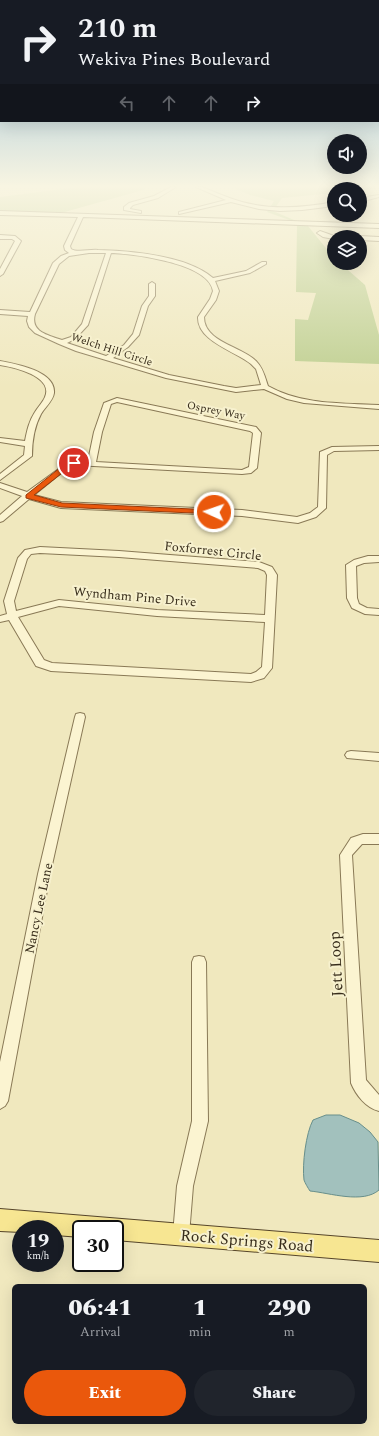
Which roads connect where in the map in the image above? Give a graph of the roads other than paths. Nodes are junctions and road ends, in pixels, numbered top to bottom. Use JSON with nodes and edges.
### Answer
{"nodes":[{"id":1,"x":11,"y":254,"type":"edge"},
{"id":2,"x":70,"y":254,"type":"edge"},
{"id":3,"x":107,"y":254,"type":"edge"},
{"id":4,"x":142,"y":254,"type":"edge"},
{"id":5,"x":264,"y":263,"type":"dead end"},
{"id":6,"x":0,"y":274,"type":"edge"},
{"id":7,"x":212,"y":280,"type":"junction"},
{"id":8,"x":152,"y":284,"type":"dead end"},
{"id":9,"x":0,"y":312,"type":"edge"},
{"id":10,"x":32,"y":314,"type":"junction"},
{"id":11,"x":61,"y":343,"type":"junction"},
{"id":12,"x":107,"y":359,"type":"junction"},
{"id":13,"x":0,"y":363,"type":"edge"},
{"id":14,"x":265,"y":386,"type":"junction"},
{"id":15,"x":379,"y":407,"type":"edge"},
{"id":16,"x":0,"y":440,"type":"edge"},
{"id":17,"x":28,"y":444,"type":"junction"},
{"id":18,"x":379,"y":448,"type":"edge"},
{"id":19,"x":92,"y":463,"type":"junction"},
{"id":20,"x":0,"y":478,"type":"edge"},
{"id":21,"x":0,"y":485,"type":"edge"},
{"id":22,"x":28,"y":496,"type":"junction"},
{"id":23,"x":0,"y":519,"type":"edge"},
{"id":24,"x":379,"y":559,"type":"edge"},
{"id":25,"x":379,"y":612,"type":"edge"},
{"id":26,"x":12,"y":616,"type":"junction"},
{"id":27,"x":0,"y":619,"type":"edge"},
{"id":28,"x":270,"y":619,"type":"junction"},
{"id":29,"x":80,"y":717,"type":"dead end"},
{"id":30,"x":351,"y":755,"type":"dead end"},
{"id":31,"x":379,"y":757,"type":"edge"},
{"id":32,"x":379,"y":839,"type":"edge"},
{"id":33,"x":199,"y":962,"type":"dead end"},
{"id":34,"x":0,"y":1101,"type":"edge"},
{"id":35,"x":379,"y":1102,"type":"edge"},
{"id":36,"x":0,"y":1220,"type":"edge"},
{"id":37,"x":72,"y":1226,"type":"edge"},
{"id":38,"x":124,"y":1230,"type":"edge"},
{"id":39,"x":181,"y":1235,"type":"junction"},
{"id":40,"x":379,"y":1251,"type":"edge"}],
"edges":[{"from":1,"to":6,"type":"street"},
{"from":2,"to":10,"type":"street"},
{"from":3,"to":11,"type":"street"},
{"from":4,"to":7,"type":"street"},
{"from":5,"to":7,"type":"street"},
{"from":7,"to":14,"type":"street"},
{"from":8,"to":12,"type":"street"},
{"from":9,"to":10,"type":"street"},
{"from":10,"to":11,"type":"street","name":"Welch Hill Circle"},
{"from":11,"to":12,"type":"street","name":"Welch Hill Circle"},
{"from":12,"to":14,"type":"street","name":"Welch Hill Circle"},
{"from":13,"to":17,"type":"street"},
{"from":14,"to":15,"type":"street"},
{"from":16,"to":17,"type":"street"},
{"from":17,"to":20,"type":"street"},
{"from":18,"to":22,"type":"street"},
{"from":19,"to":19,"type":"street","name":"Osprey Way"},
{"from":19,"to":22,"type":"street","name":"Osprey Way"},
{"from":21,"to":22,"type":"street"},
{"from":22,"to":23,"type":"street","name":"Osprey Way"},
{"from":24,"to":25,"type":"street"},
{"from":26,"to":27,"type":"street","name":"Wyndham Pine Drive"},
{"from":26,"to":28,"type":"street","name":"Wyndham Pine Drive"},
{"from":26,"to":28,"type":"street","name":"Foxforrest Circle"},
{"from":26,"to":28,"type":"street","name":"Foxforrest Circle"},
{"from":29,"to":34,"type":"street","name":"Nancy Lee Lane"},
{"from":30,"to":31,"type":"street"},
{"from":32,"to":35,"type":"street","name":"Jett Loop"},
{"from":33,"to":39,"type":"street"},
{"from":36,"to":37,"type":"main road","name":"Rock Springs Road"},
{"from":38,"to":39,"type":"main road","name":"Rock Springs Road"},
{"from":39,"to":40,"type":"main road","name":"Rock Springs Road"}]}
